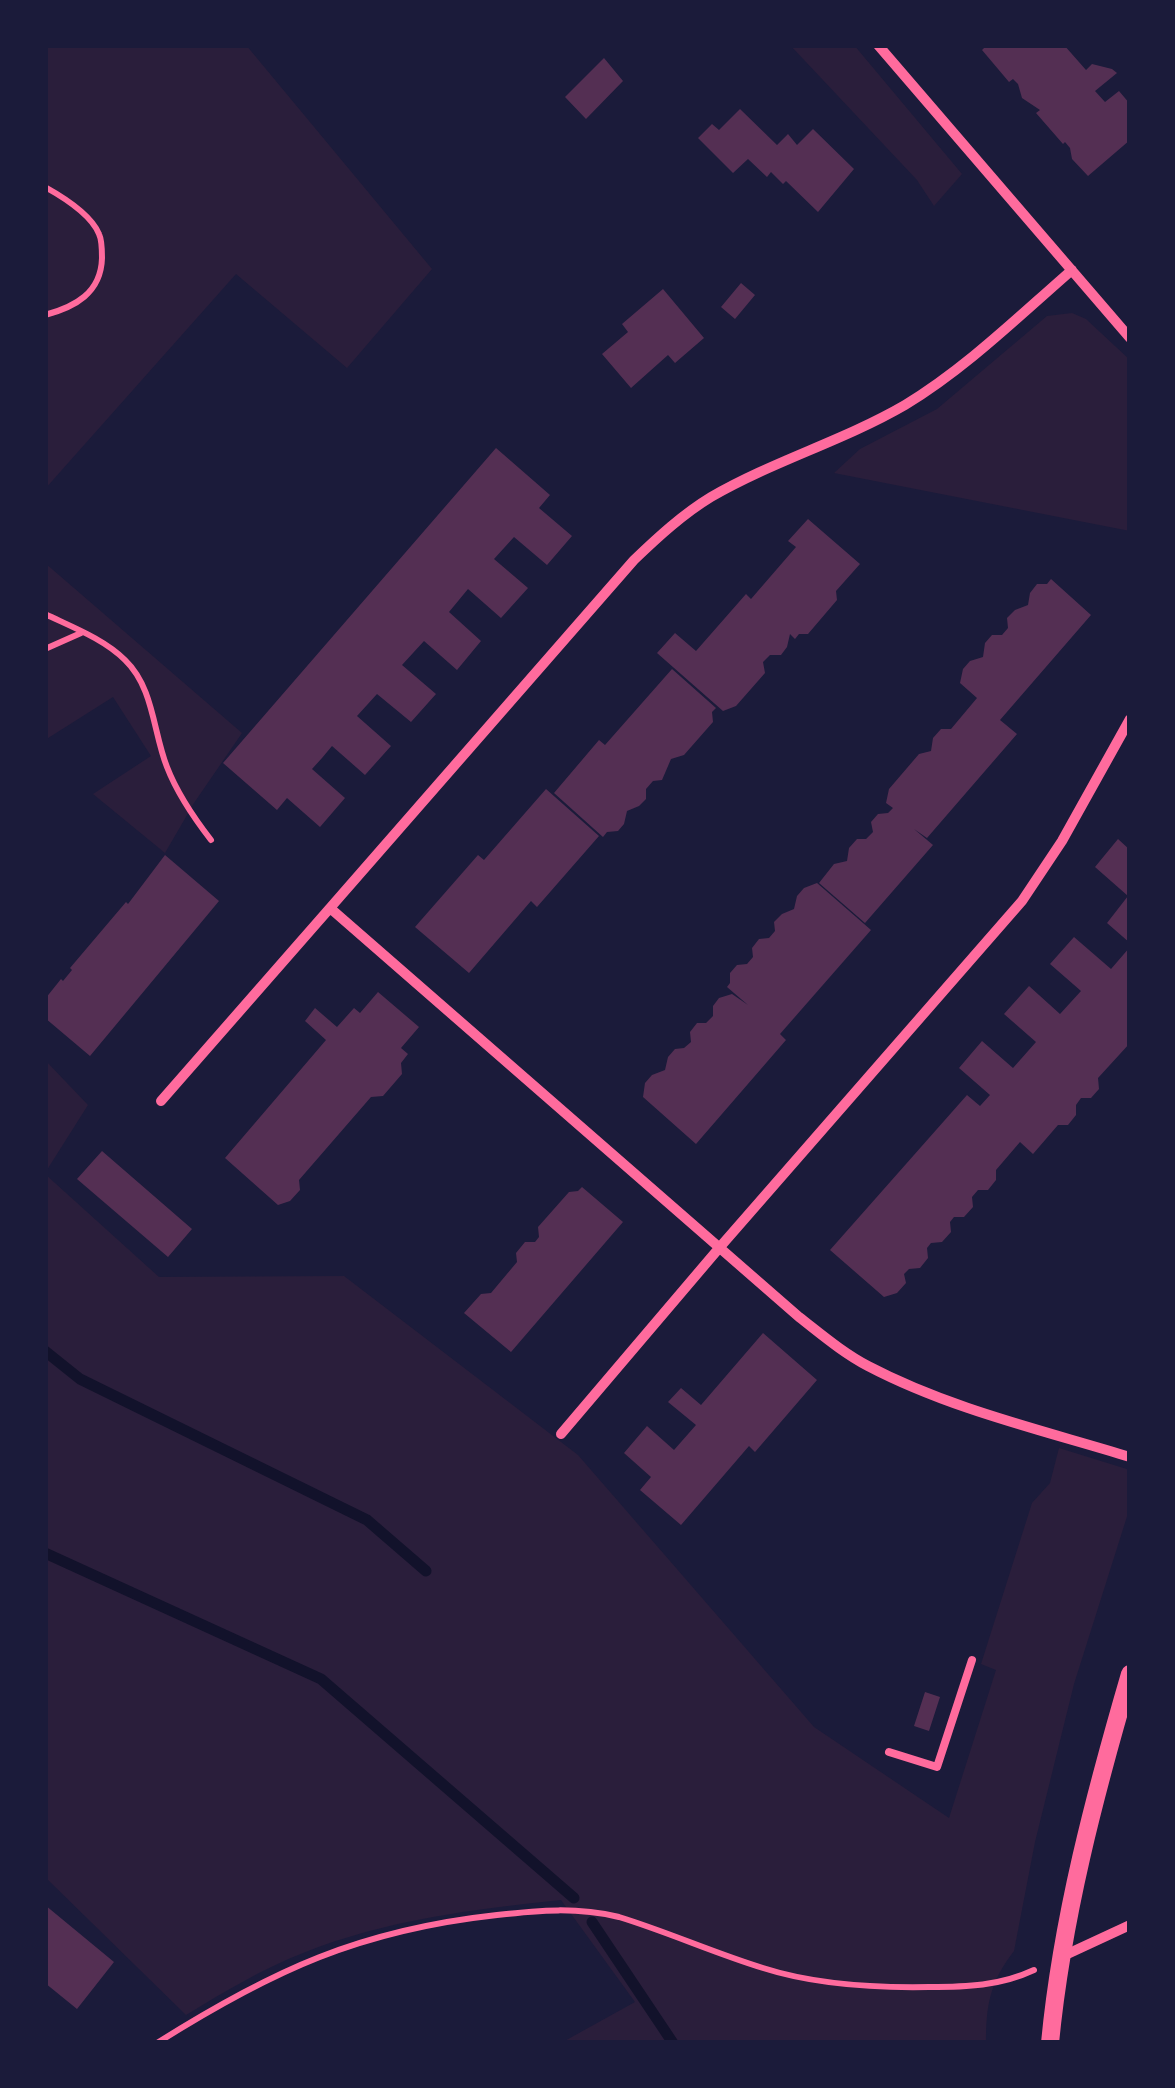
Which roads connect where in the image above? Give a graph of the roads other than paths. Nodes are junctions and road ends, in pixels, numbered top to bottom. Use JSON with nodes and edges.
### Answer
{"nodes":[{"id":1,"x":878,"y":45,"type":"edge"},
{"id":2,"x":1072,"y":270,"type":"junction"},
{"id":3,"x":1130,"y":338,"type":"edge"},
{"id":4,"x":1130,"y":718,"type":"edge"},
{"id":5,"x":330,"y":908,"type":"junction"},
{"id":6,"x":161,"y":1101,"type":"dead end"},
{"id":7,"x":720,"y":1246,"type":"junction"},
{"id":8,"x":562,"y":1434,"type":"dead end"},
{"id":9,"x":1130,"y":1457,"type":"edge"},
{"id":10,"x":972,"y":1660,"type":"dead end"},
{"id":11,"x":1130,"y":1674,"type":"edge"},
{"id":12,"x":890,"y":1752,"type":"dead end"},
{"id":13,"x":1130,"y":1925,"type":"edge"},
{"id":14,"x":1060,"y":1958,"type":"junction"},
{"id":15,"x":1050,"y":2043,"type":"edge"}],
"edges":[{"from":1,"to":2,"type":"street"},
{"from":2,"to":3,"type":"street"},
{"from":2,"to":5,"type":"street"},
{"from":4,"to":7,"type":"street"},
{"from":5,"to":6,"type":"street"},
{"from":5,"to":7,"type":"street"},
{"from":7,"to":8,"type":"street"},
{"from":7,"to":9,"type":"street"},
{"from":10,"to":12,"type":"lane"},
{"from":11,"to":14,"type":"street"},
{"from":13,"to":14,"type":"street"},
{"from":14,"to":15,"type":"street"}]}
